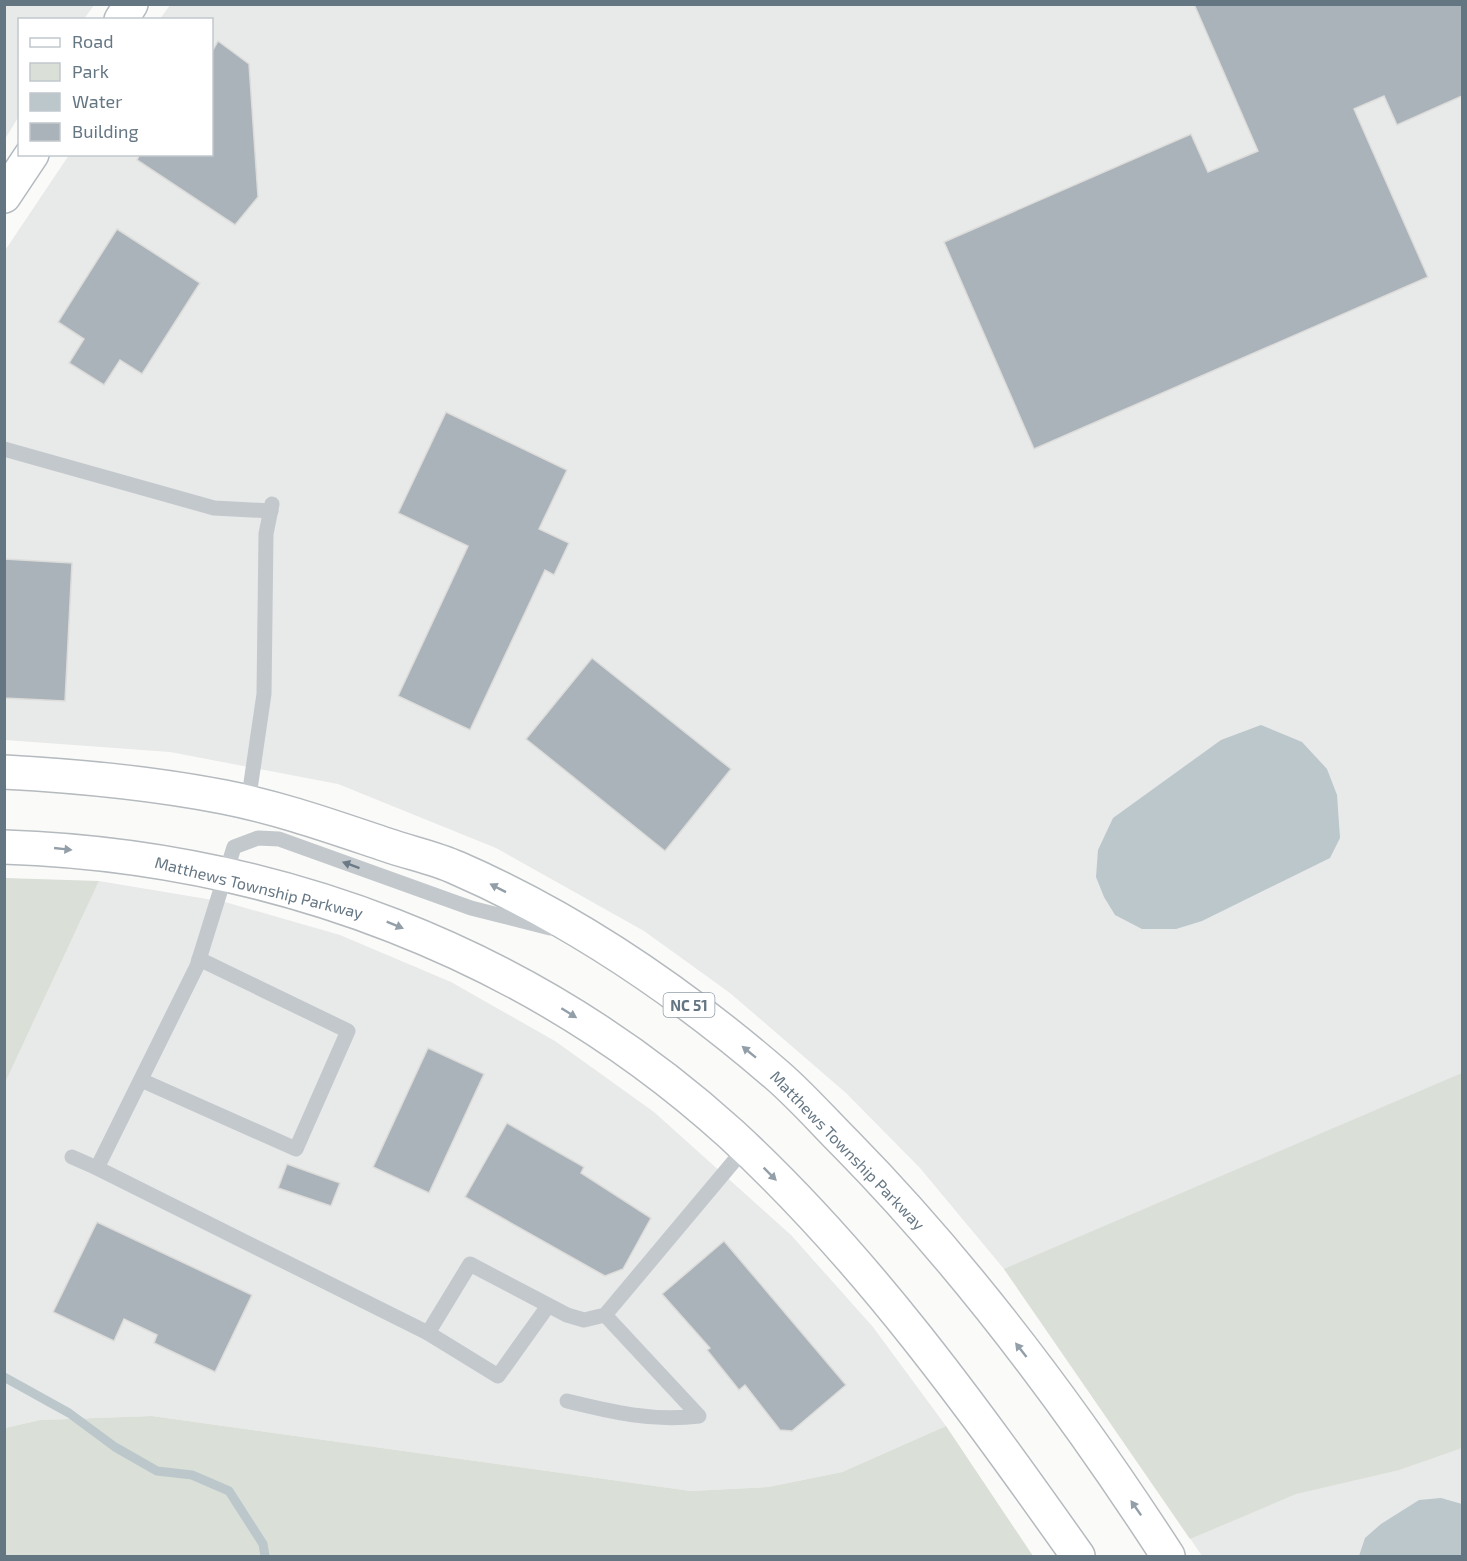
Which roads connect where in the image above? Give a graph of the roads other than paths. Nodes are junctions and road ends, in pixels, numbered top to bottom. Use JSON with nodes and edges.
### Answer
{"nodes":[{"id":1,"x":131,"y":4,"type":"edge"},
{"id":2,"x":122,"y":18,"type":"edge"},
{"id":3,"x":31,"y":156,"type":"edge"},
{"id":4,"x":4,"y":196,"type":"edge"},
{"id":5,"x":4,"y":449,"type":"edge"},
{"id":6,"x":4,"y":772,"type":"edge"},
{"id":7,"x":248,"y":803,"type":"junction"},
{"id":8,"x":4,"y":847,"type":"edge"},
{"id":9,"x":225,"y":874,"type":"junction"},
{"id":10,"x":588,"y":937,"type":"junction"},
{"id":11,"x":199,"y":959,"type":"junction"},
{"id":12,"x":141,"y":1080,"type":"junction"},
{"id":13,"x":745,"y":1148,"type":"junction"},
{"id":14,"x":72,"y":1157,"type":"dead end"},
{"id":15,"x":97,"y":1168,"type":"junction"},
{"id":16,"x":548,"y":1306,"type":"junction"},
{"id":17,"x":605,"y":1316,"type":"junction"},
{"id":18,"x":428,"y":1333,"type":"junction"},
{"id":19,"x":567,"y":1401,"type":"dead end"},
{"id":20,"x":1078,"y":1557,"type":"edge"},
{"id":21,"x":1168,"y":1557,"type":"edge"}],
"edges":[{"from":1,"to":2,"type":"main road"},
{"from":3,"to":4,"type":"main road"},
{"from":5,"to":7,"type":"lane"},
{"from":6,"to":7,"type":"main road","name":"Matthews Township Parkway","number":"NC 51"},
{"from":10,"to":7,"type":"main road","name":"Matthews Township Parkway","number":"NC 51","one_way":true},
{"from":8,"to":9,"type":"main road","name":"Matthews Township Parkway","one_way":true},
{"from":10,"to":9,"type":"lane","one_way":true},
{"from":9,"to":11,"type":"lane"},
{"from":9,"to":13,"type":"main road","name":"Matthews Township Parkway","one_way":true},
{"from":21,"to":10,"type":"main road","name":"Matthews Township Parkway","number":"NC 51","one_way":true},
{"from":11,"to":12,"type":"lane"},
{"from":11,"to":12,"type":"lane"},
{"from":12,"to":15,"type":"lane"},
{"from":13,"to":17,"type":"lane"},
{"from":13,"to":20,"type":"main road","name":"Matthews Township Parkway","one_way":true},
{"from":14,"to":15,"type":"lane"},
{"from":15,"to":18,"type":"lane"},
{"from":16,"to":17,"type":"lane"},
{"from":16,"to":18,"type":"lane"},
{"from":16,"to":18,"type":"lane"},
{"from":17,"to":19,"type":"lane"}]}
